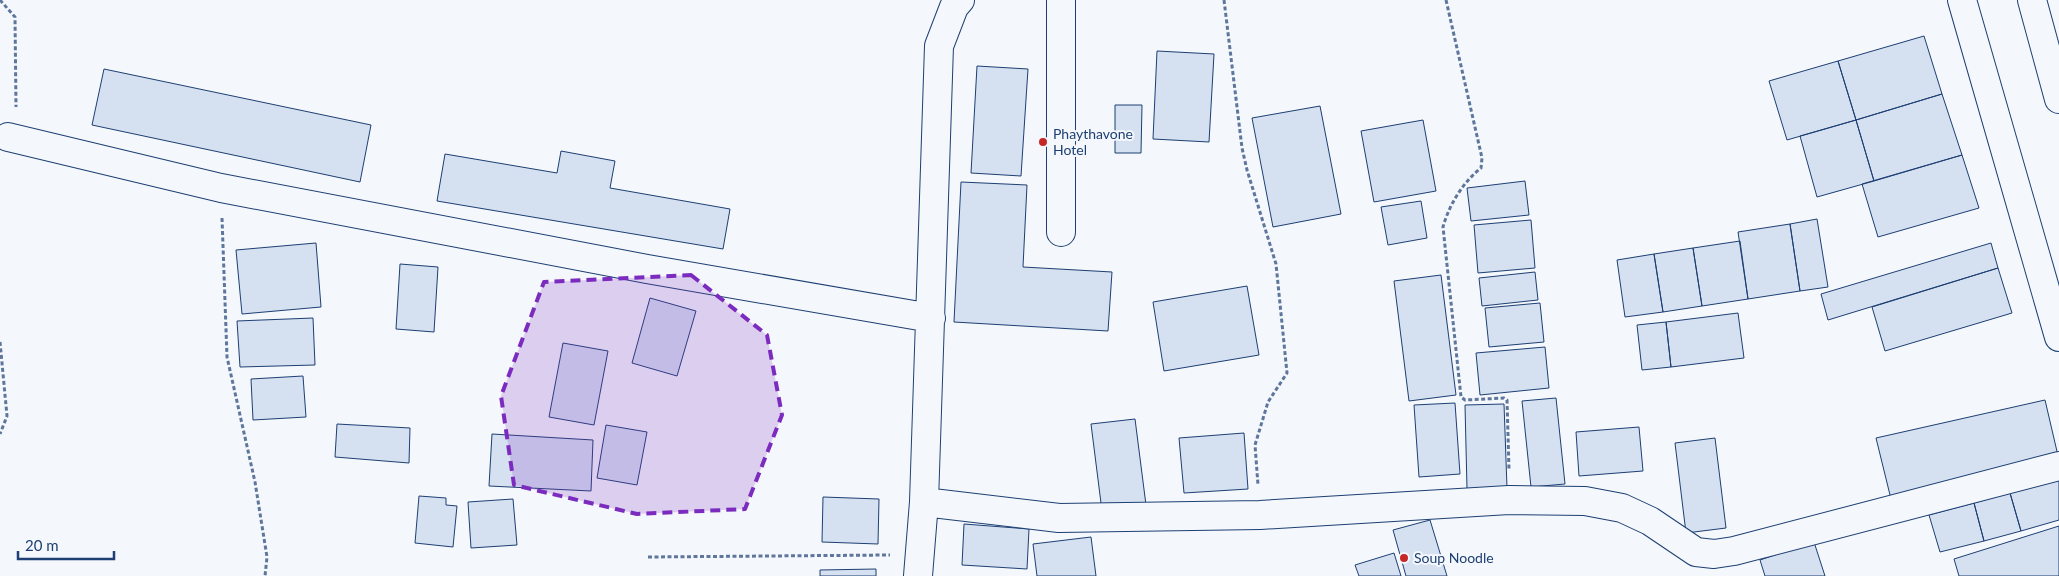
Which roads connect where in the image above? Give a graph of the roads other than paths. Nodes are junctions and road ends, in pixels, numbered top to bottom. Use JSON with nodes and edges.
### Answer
{"nodes":[{"id":1,"x":1061,"y":0,"type":"edge"},
{"id":2,"x":1962,"y":0,"type":"edge"},
{"id":3,"x":2032,"y":0,"type":"edge"},
{"id":4,"x":953,"y":2,"type":"edge"},
{"id":5,"x":2059,"y":99,"type":"edge"},
{"id":6,"x":8,"y":137,"type":"road end"},
{"id":7,"x":1062,"y":232,"type":"dead end"},
{"id":8,"x":931,"y":318,"type":"junction"},
{"id":9,"x":2059,"y":337,"type":"edge"},
{"id":10,"x":2059,"y":466,"type":"edge"},
{"id":11,"x":924,"y":502,"type":"junction"},
{"id":12,"x":918,"y":566,"type":"edge"}],
"edges":[{"from":1,"to":7,"type":"main road"},
{"from":2,"to":9,"type":"main road"},
{"from":3,"to":5,"type":"main road"},
{"from":4,"to":8,"type":"main road"},
{"from":6,"to":8,"type":"main road"},
{"from":8,"to":11,"type":"main road"},
{"from":10,"to":11,"type":"main road"},
{"from":11,"to":12,"type":"main road"}]}
